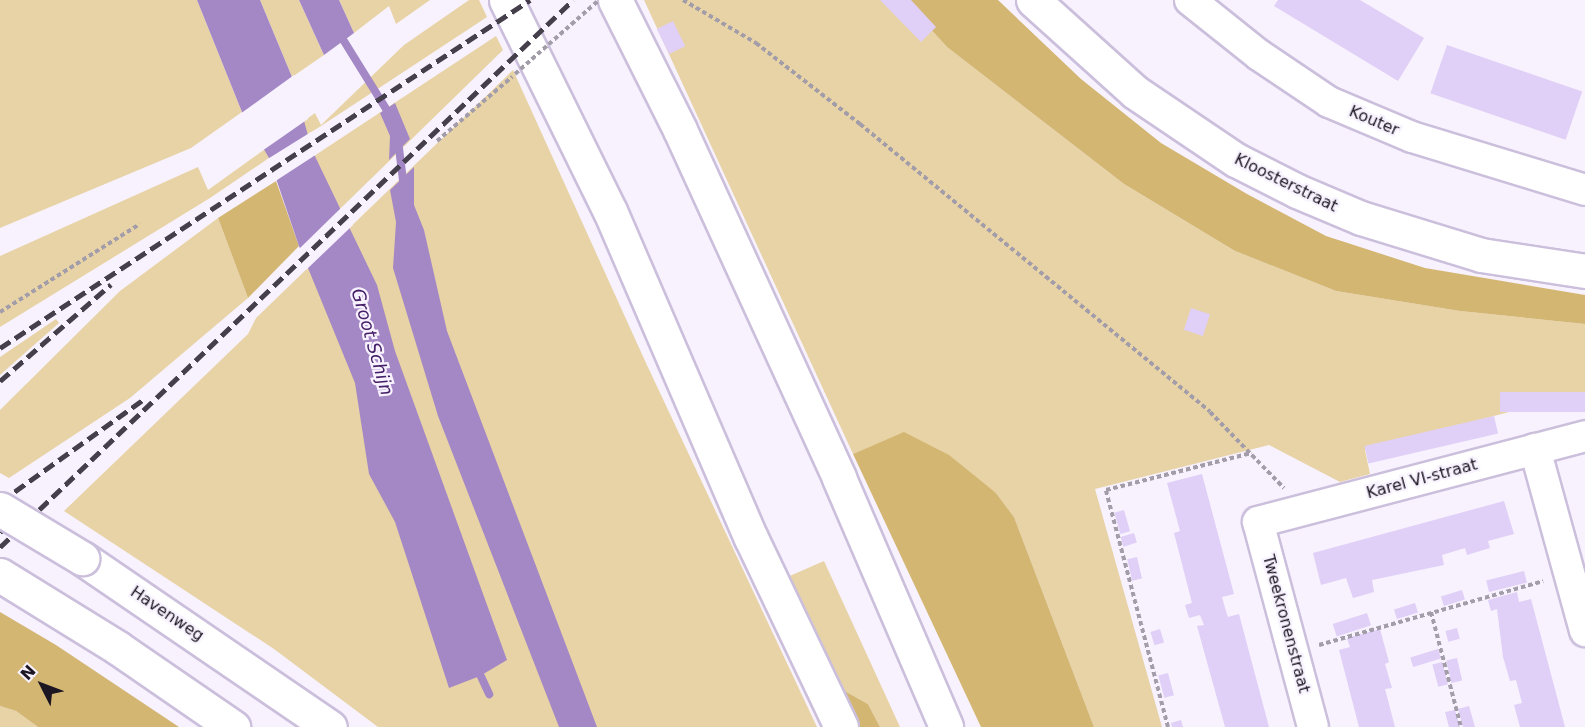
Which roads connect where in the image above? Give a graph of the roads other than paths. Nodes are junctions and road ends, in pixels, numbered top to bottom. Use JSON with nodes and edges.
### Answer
{"nodes":[{"id":1,"x":506,"y":0,"type":"edge"},
{"id":2,"x":615,"y":0,"type":"edge"},
{"id":3,"x":1033,"y":0,"type":"edge"},
{"id":4,"x":1190,"y":0,"type":"edge"},
{"id":5,"x":1585,"y":190,"type":"edge"},
{"id":6,"x":1585,"y":271,"type":"edge"},
{"id":7,"x":1585,"y":436,"type":"edge"},
{"id":8,"x":1535,"y":449,"type":"junction"},
{"id":9,"x":0,"y":509,"type":"edge"},
{"id":10,"x":1258,"y":522,"type":"joint"},
{"id":11,"x":0,"y":575,"type":"edge"},
{"id":12,"x":1585,"y":631,"type":"edge"},
{"id":13,"x":233,"y":727,"type":"edge"},
{"id":14,"x":330,"y":727,"type":"edge"},
{"id":15,"x":841,"y":727,"type":"edge"},
{"id":16,"x":946,"y":727,"type":"edge"},
{"id":17,"x":1313,"y":727,"type":"edge"}],
"edges":[{"from":1,"to":15,"type":"main road"},
{"from":2,"to":16,"type":"main road"},
{"from":3,"to":6,"type":"main road","name":"Kloosterstraat"},
{"from":4,"to":5,"type":"street","name":"Kouter"},
{"from":7,"to":8,"type":"street","name":"Karel VI-straat"},
{"from":8,"to":10,"type":"street","name":"Karel VI-straat"},
{"from":8,"to":12,"type":"street"},
{"from":9,"to":14,"type":"main road","name":"Havenweg","bridge":true},
{"from":10,"to":17,"type":"street","name":"Tweekronenstraat"},
{"from":11,"to":13,"type":"main road"}]}
